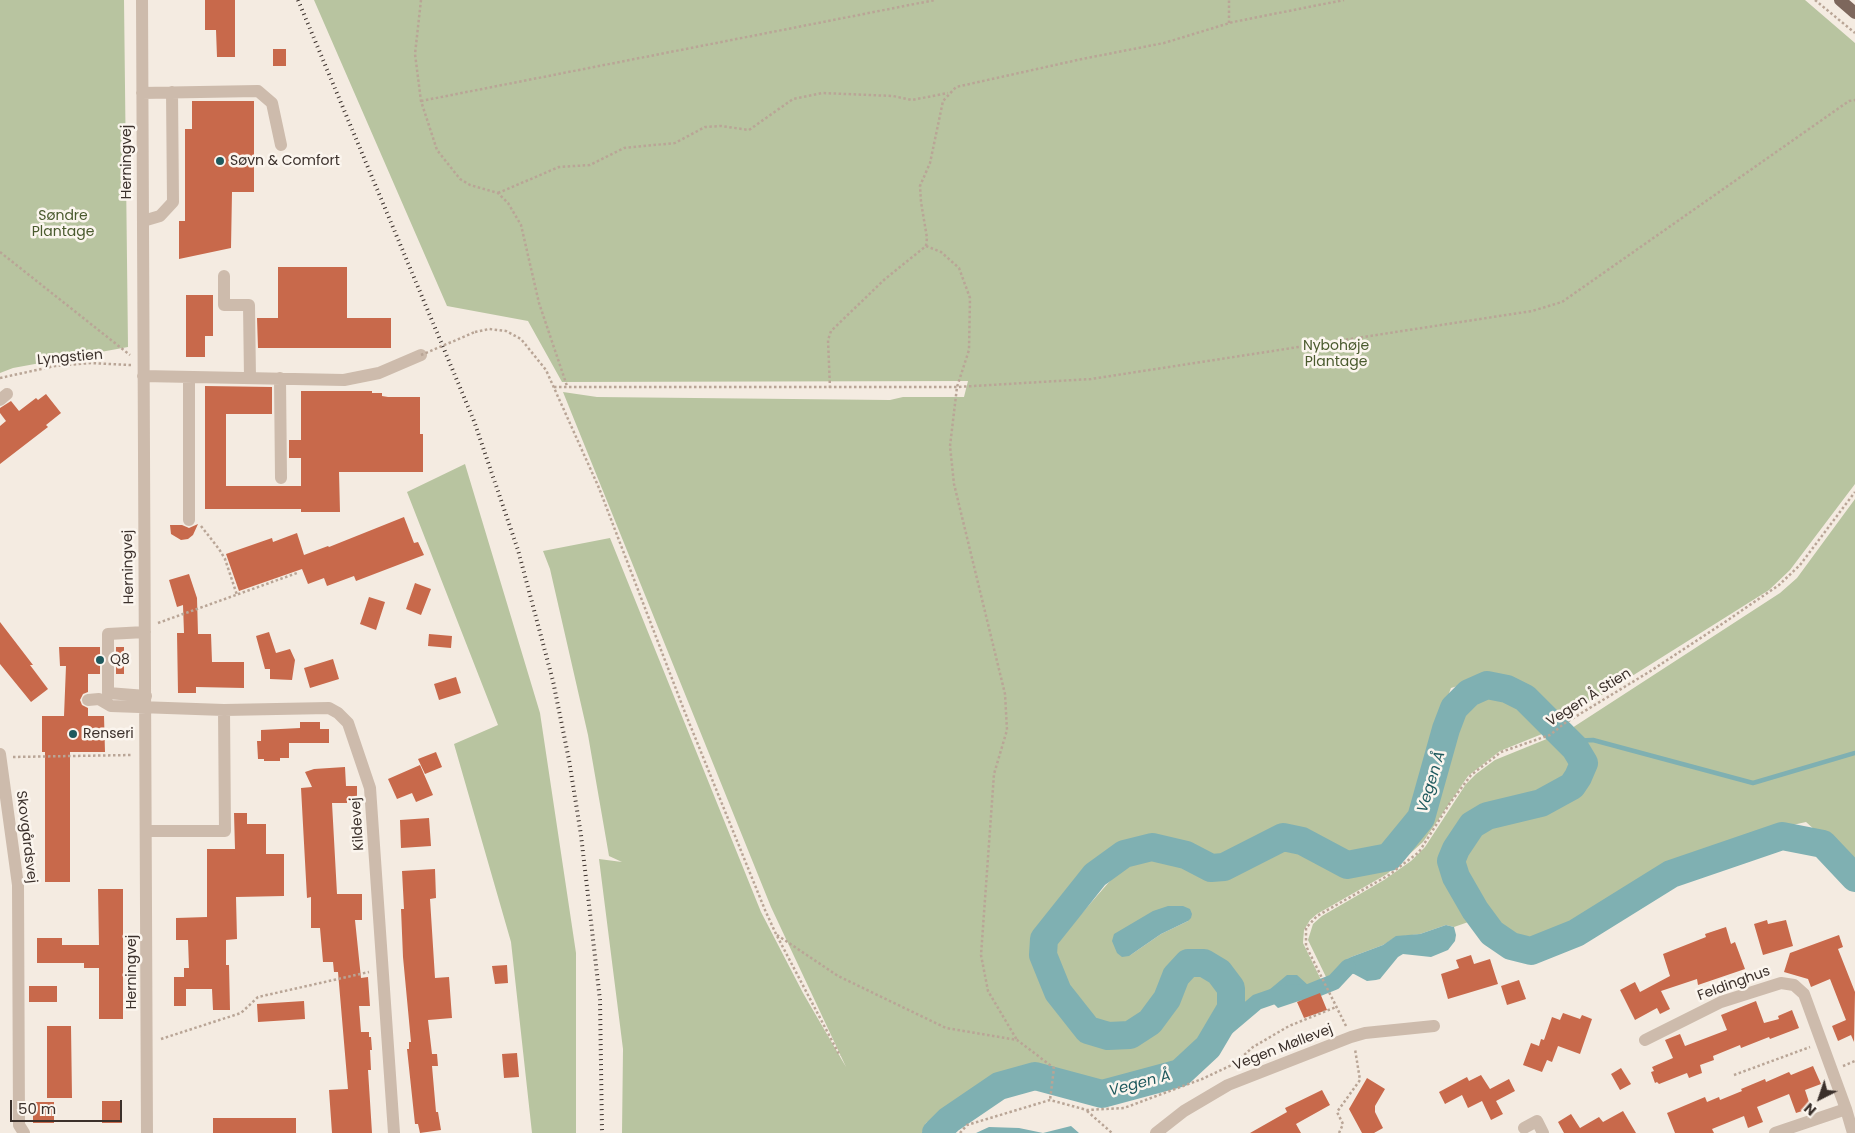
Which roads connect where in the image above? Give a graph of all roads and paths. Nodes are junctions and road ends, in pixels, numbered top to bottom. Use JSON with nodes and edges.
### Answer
{"nodes":[{"id":1,"x":142,"y":0,"type":"edge"},
{"id":2,"x":421,"y":0,"type":"edge"},
{"id":3,"x":935,"y":0,"type":"edge"},
{"id":4,"x":1229,"y":0,"type":"edge"},
{"id":5,"x":1344,"y":0,"type":"edge"},
{"id":6,"x":1815,"y":0,"type":"edge"},
{"id":7,"x":1840,"y":0,"type":"edge"},
{"id":8,"x":1855,"y":13,"type":"edge"},
{"id":9,"x":1229,"y":23,"type":"junction"},
{"id":10,"x":1855,"y":34,"type":"edge"},
{"id":11,"x":172,"y":92,"type":"junction"},
{"id":12,"x":142,"y":93,"type":"junction"},
{"id":13,"x":949,"y":93,"type":"junction"},
{"id":14,"x":1855,"y":100,"type":"edge"},
{"id":15,"x":421,"y":101,"type":"junction"},
{"id":16,"x":281,"y":145,"type":"dead end"},
{"id":17,"x":498,"y":193,"type":"junction"},
{"id":18,"x":142,"y":221,"type":"junction"},
{"id":19,"x":926,"y":246,"type":"junction"},
{"id":20,"x":0,"y":252,"type":"edge"},
{"id":21,"x":224,"y":276,"type":"dead end"},
{"id":22,"x":421,"y":355,"type":"joint"},
{"id":23,"x":143,"y":371,"type":"junction"},
{"id":24,"x":189,"y":377,"type":"junction"},
{"id":25,"x":0,"y":378,"type":"edge"},
{"id":26,"x":250,"y":378,"type":"junction"},
{"id":27,"x":280,"y":378,"type":"junction"},
{"id":28,"x":554,"y":387,"type":"junction"},
{"id":29,"x":568,"y":387,"type":"junction"},
{"id":30,"x":957,"y":387,"type":"junction"},
{"id":31,"x":830,"y":388,"type":"junction"},
{"id":32,"x":281,"y":478,"type":"dead end"},
{"id":33,"x":1855,"y":492,"type":"edge"},
{"id":34,"x":195,"y":522,"type":"joint"},
{"id":35,"x":297,"y":574,"type":"dead end"},
{"id":36,"x":237,"y":595,"type":"junction"},
{"id":37,"x":145,"y":630,"type":"junction"},
{"id":38,"x":88,"y":700,"type":"dead end"},
{"id":39,"x":146,"y":702,"type":"junction"},
{"id":40,"x":224,"y":710,"type":"junction"},
{"id":41,"x":146,"y":754,"type":"junction"},
{"id":42,"x":0,"y":756,"type":"edge"},
{"id":43,"x":146,"y":831,"type":"junction"},
{"id":44,"x":776,"y":934,"type":"junction"},
{"id":45,"x":383,"y":969,"type":"junction"},
{"id":46,"x":1336,"y":1007,"type":"junction"},
{"id":47,"x":1434,"y":1026,"type":"dead end"},
{"id":48,"x":1351,"y":1037,"type":"junction"},
{"id":49,"x":1017,"y":1040,"type":"junction"},
{"id":50,"x":1645,"y":1040,"type":"dead end"},
{"id":51,"x":147,"y":1041,"type":"junction"},
{"id":52,"x":1822,"y":1042,"type":"junction"},
{"id":53,"x":840,"y":1056,"type":"dead end"},
{"id":54,"x":1734,"y":1075,"type":"dead end"},
{"id":55,"x":1050,"y":1100,"type":"junction"},
{"id":56,"x":1846,"y":1109,"type":"junction"},
{"id":57,"x":1087,"y":1110,"type":"junction"},
{"id":58,"x":1524,"y":1128,"type":"dead end"},
{"id":59,"x":24,"y":1133,"type":"edge"},
{"id":60,"x":147,"y":1133,"type":"edge"},
{"id":61,"x":394,"y":1133,"type":"edge"},
{"id":62,"x":960,"y":1133,"type":"edge"},
{"id":63,"x":1112,"y":1133,"type":"edge"},
{"id":64,"x":1156,"y":1133,"type":"edge"},
{"id":65,"x":1339,"y":1133,"type":"edge"},
{"id":66,"x":1543,"y":1133,"type":"edge"},
{"id":67,"x":1775,"y":1133,"type":"edge"},
{"id":68,"x":1853,"y":1133,"type":"edge"}],
"edges":[{"from":1,"to":12,"type":"street","name":"Herningvej"},
{"from":2,"to":15,"type":"path"},
{"from":3,"to":15,"type":"path"},
{"from":4,"to":9,"type":"path"},
{"from":5,"to":9,"type":"path"},
{"from":6,"to":10,"type":"path"},
{"from":7,"to":8,"type":"main road"},
{"from":9,"to":13,"type":"path"},
{"from":11,"to":12,"type":"street"},
{"from":11,"to":16,"type":"street"},
{"from":11,"to":18,"type":"street"},
{"from":12,"to":18,"type":"street","name":"Herningvej"},
{"from":13,"to":17,"type":"path"},
{"from":13,"to":19,"type":"path"},
{"from":14,"to":30,"type":"path"},
{"from":15,"to":17,"type":"path"},
{"from":17,"to":29,"type":"path"},
{"from":18,"to":23,"type":"street","name":"Herningvej"},
{"from":19,"to":30,"type":"path"},
{"from":19,"to":31,"type":"path"},
{"from":20,"to":23,"type":"path"},
{"from":21,"to":26,"type":"street"},
{"from":22,"to":27,"type":"street"},
{"from":22,"to":28,"type":"path","bridge":true},
{"from":23,"to":24,"type":"street"},
{"from":23,"to":25,"type":"path","name":"Lyngstien"},
{"from":23,"to":37,"type":"street","name":"Herningvej"},
{"from":24,"to":26,"type":"street"},
{"from":24,"to":34,"type":"street"},
{"from":26,"to":27,"type":"street"},
{"from":27,"to":32,"type":"street"},
{"from":28,"to":29,"type":"path"},
{"from":28,"to":44,"type":"path"},
{"from":29,"to":31,"type":"path"},
{"from":30,"to":31,"type":"path"},
{"from":30,"to":49,"type":"path"},
{"from":33,"to":46,"type":"path","name":"Vegen Å Stien"},
{"from":34,"to":36,"type":"path"},
{"from":35,"to":36,"type":"path"},
{"from":36,"to":37,"type":"path"},
{"from":37,"to":39,"type":"street","name":"Herningvej"},
{"from":37,"to":39,"type":"street"},
{"from":38,"to":39,"type":"street"},
{"from":39,"to":40,"type":"street","name":"Kildevej"},
{"from":39,"to":41,"type":"street","name":"Herningvej"},
{"from":40,"to":43,"type":"street"},
{"from":40,"to":45,"type":"street","name":"Kildevej"},
{"from":41,"to":42,"type":"path"},
{"from":41,"to":43,"type":"street","name":"Herningvej"},
{"from":42,"to":59,"type":"street","name":"Skovgårdsvej"},
{"from":43,"to":51,"type":"street","name":"Herningvej"},
{"from":44,"to":49,"type":"path"},
{"from":44,"to":53,"type":"path"},
{"from":45,"to":51,"type":"path"},
{"from":45,"to":61,"type":"street","name":"Kildevej"},
{"from":46,"to":48,"type":"path","name":"Vegen Å Stien"},
{"from":46,"to":57,"type":"path"},
{"from":47,"to":48,"type":"street","name":"Vegen Møllevej"},
{"from":48,"to":64,"type":"street","name":"Vegen Møllevej"},
{"from":48,"to":65,"type":"path","name":"Vegen Å Stien"},
{"from":49,"to":55,"type":"path"},
{"from":50,"to":52,"type":"street","name":"Feldinghus"},
{"from":51,"to":60,"type":"street","name":"Herningvej"},
{"from":52,"to":54,"type":"path"},
{"from":52,"to":56,"type":"street","name":"Feldinghus"},
{"from":55,"to":57,"type":"path"},
{"from":55,"to":62,"type":"path"},
{"from":56,"to":67,"type":"street"},
{"from":56,"to":68,"type":"street","name":"Feldinghus"},
{"from":57,"to":63,"type":"path"},
{"from":58,"to":66,"type":"street"}]}
